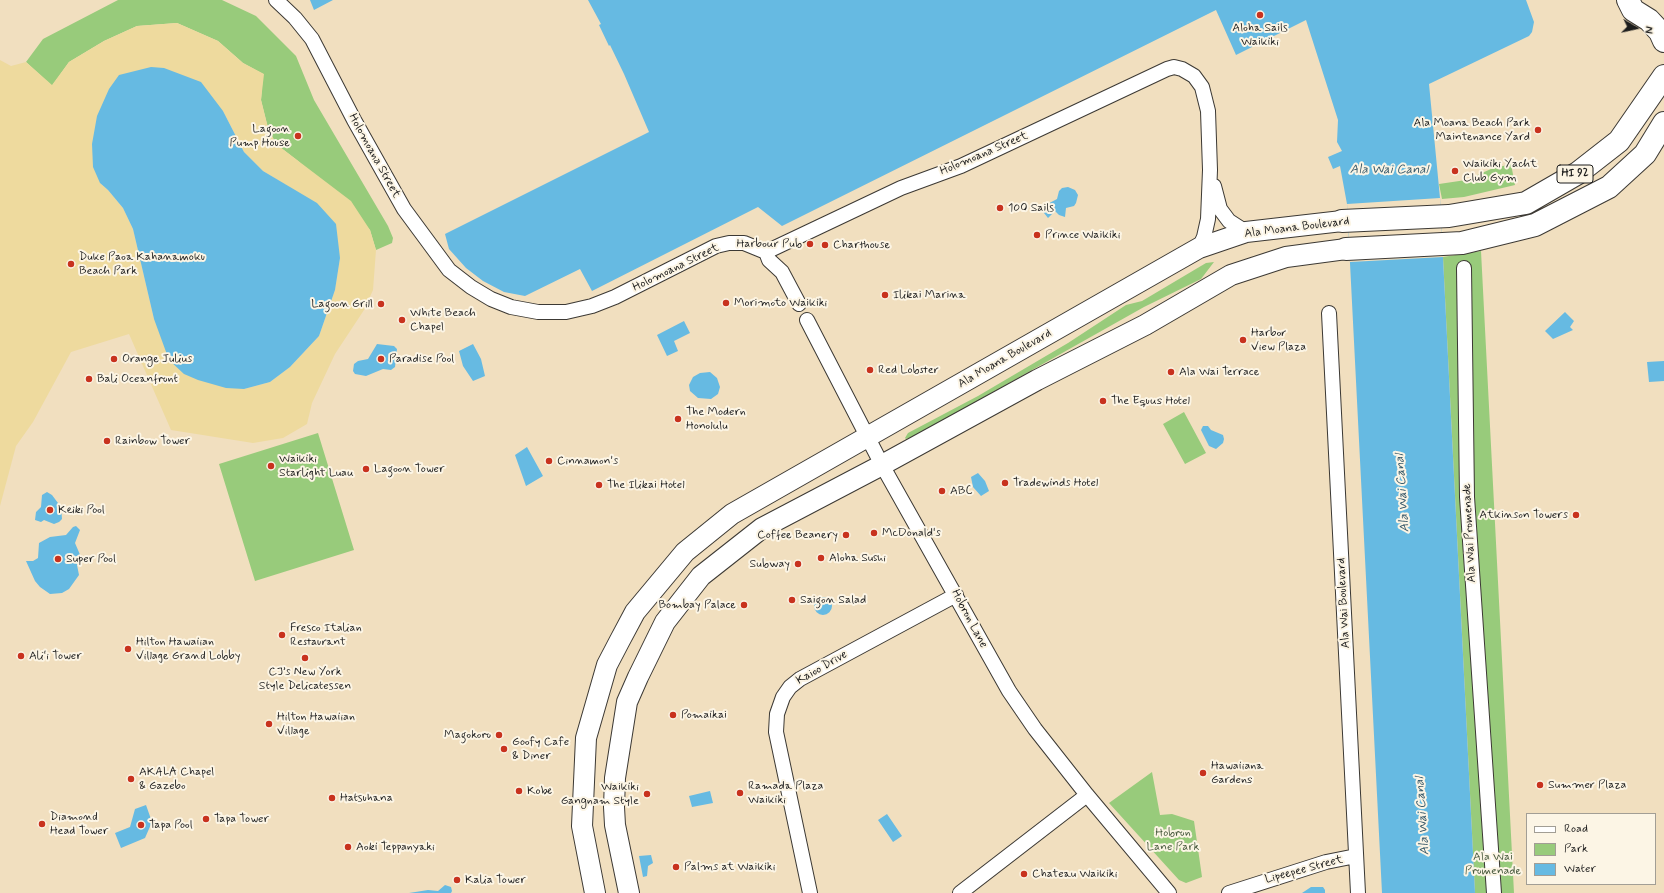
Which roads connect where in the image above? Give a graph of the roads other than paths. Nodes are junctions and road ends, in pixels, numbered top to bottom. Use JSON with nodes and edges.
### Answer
{"nodes":[{"id":1,"x":276,"y":0,"type":"edge"},
{"id":2,"x":1628,"y":0,"type":"edge"},
{"id":3,"x":1664,"y":41,"type":"edge"},
{"id":4,"x":1664,"y":76,"type":"edge"},
{"id":5,"x":1664,"y":123,"type":"edge"},
{"id":6,"x":1210,"y":170,"type":"junction"},
{"id":7,"x":1342,"y":221,"type":"joint"},
{"id":8,"x":1246,"y":232,"type":"junction"},
{"id":9,"x":1199,"y":248,"type":"junction"},
{"id":10,"x":1346,"y":249,"type":"joint"},
{"id":11,"x":766,"y":252,"type":"junction"},
{"id":12,"x":1464,"y":268,"type":"dead end"},
{"id":13,"x":798,"y":304,"type":"dead end"},
{"id":14,"x":1329,"y":313,"type":"dead end"},
{"id":15,"x":808,"y":320,"type":"dead end"},
{"id":16,"x":868,"y":437,"type":"junction"},
{"id":17,"x":882,"y":466,"type":"junction"},
{"id":18,"x":956,"y":595,"type":"junction"},
{"id":19,"x":1087,"y":795,"type":"junction"},
{"id":20,"x":1356,"y":856,"type":"junction"},
{"id":21,"x":595,"y":893,"type":"edge"},
{"id":22,"x":629,"y":893,"type":"edge"},
{"id":23,"x":810,"y":893,"type":"edge"},
{"id":24,"x":960,"y":893,"type":"edge"},
{"id":25,"x":1169,"y":893,"type":"edge"},
{"id":26,"x":1229,"y":893,"type":"edge"},
{"id":27,"x":1358,"y":893,"type":"edge"},
{"id":28,"x":1494,"y":893,"type":"edge"}],
"edges":[{"from":1,"to":11,"type":"street","name":"Holomoana Street"},
{"from":2,"to":3,"type":"main road"},
{"from":4,"to":7,"type":"main road","name":"Ala Moana Boulevard","number":"HI 92"},
{"from":5,"to":10,"type":"main road","number":"HI 92"},
{"from":6,"to":8,"type":"street","name":"Holomoana Street"},
{"from":6,"to":9,"type":"street","name":"Holomoana Street"},
{"from":6,"to":11,"type":"street","name":"Holomoana Street"},
{"from":7,"to":8,"type":"main road","name":"Ala Moana Boulevard","number":"HI 92"},
{"from":8,"to":9,"type":"main road","name":"Ala Moana Boulevard","number":"HI 92"},
{"from":9,"to":16,"type":"main road","name":"Ala Moana Boulevard","number":"HI 92"},
{"from":10,"to":17,"type":"main road","number":"HI 92"},
{"from":11,"to":13,"type":"street"},
{"from":12,"to":28,"type":"street","name":"Ala Wai Promenade"},
{"from":14,"to":20,"type":"street","name":"Ala Wai Boulevard"},
{"from":15,"to":16,"type":"street","name":"Hobron Lane"},
{"from":16,"to":17,"type":"street","name":"Hobron Lane"},
{"from":16,"to":21,"type":"main road","name":"Ala Moana Boulevard","number":"HI 92"},
{"from":17,"to":18,"type":"street","name":"Hobron Lane"},
{"from":17,"to":22,"type":"main road","number":"HI 92"},
{"from":18,"to":19,"type":"street","name":"Hobron Lane"},
{"from":18,"to":23,"type":"street","name":"Kaioo Drive"},
{"from":19,"to":24,"type":"street"},
{"from":19,"to":25,"type":"street","name":"Hobron Lane"},
{"from":20,"to":26,"type":"street","name":"Lipeepee Street"},
{"from":20,"to":27,"type":"street","name":"Ala Wai Boulevard"}]}
